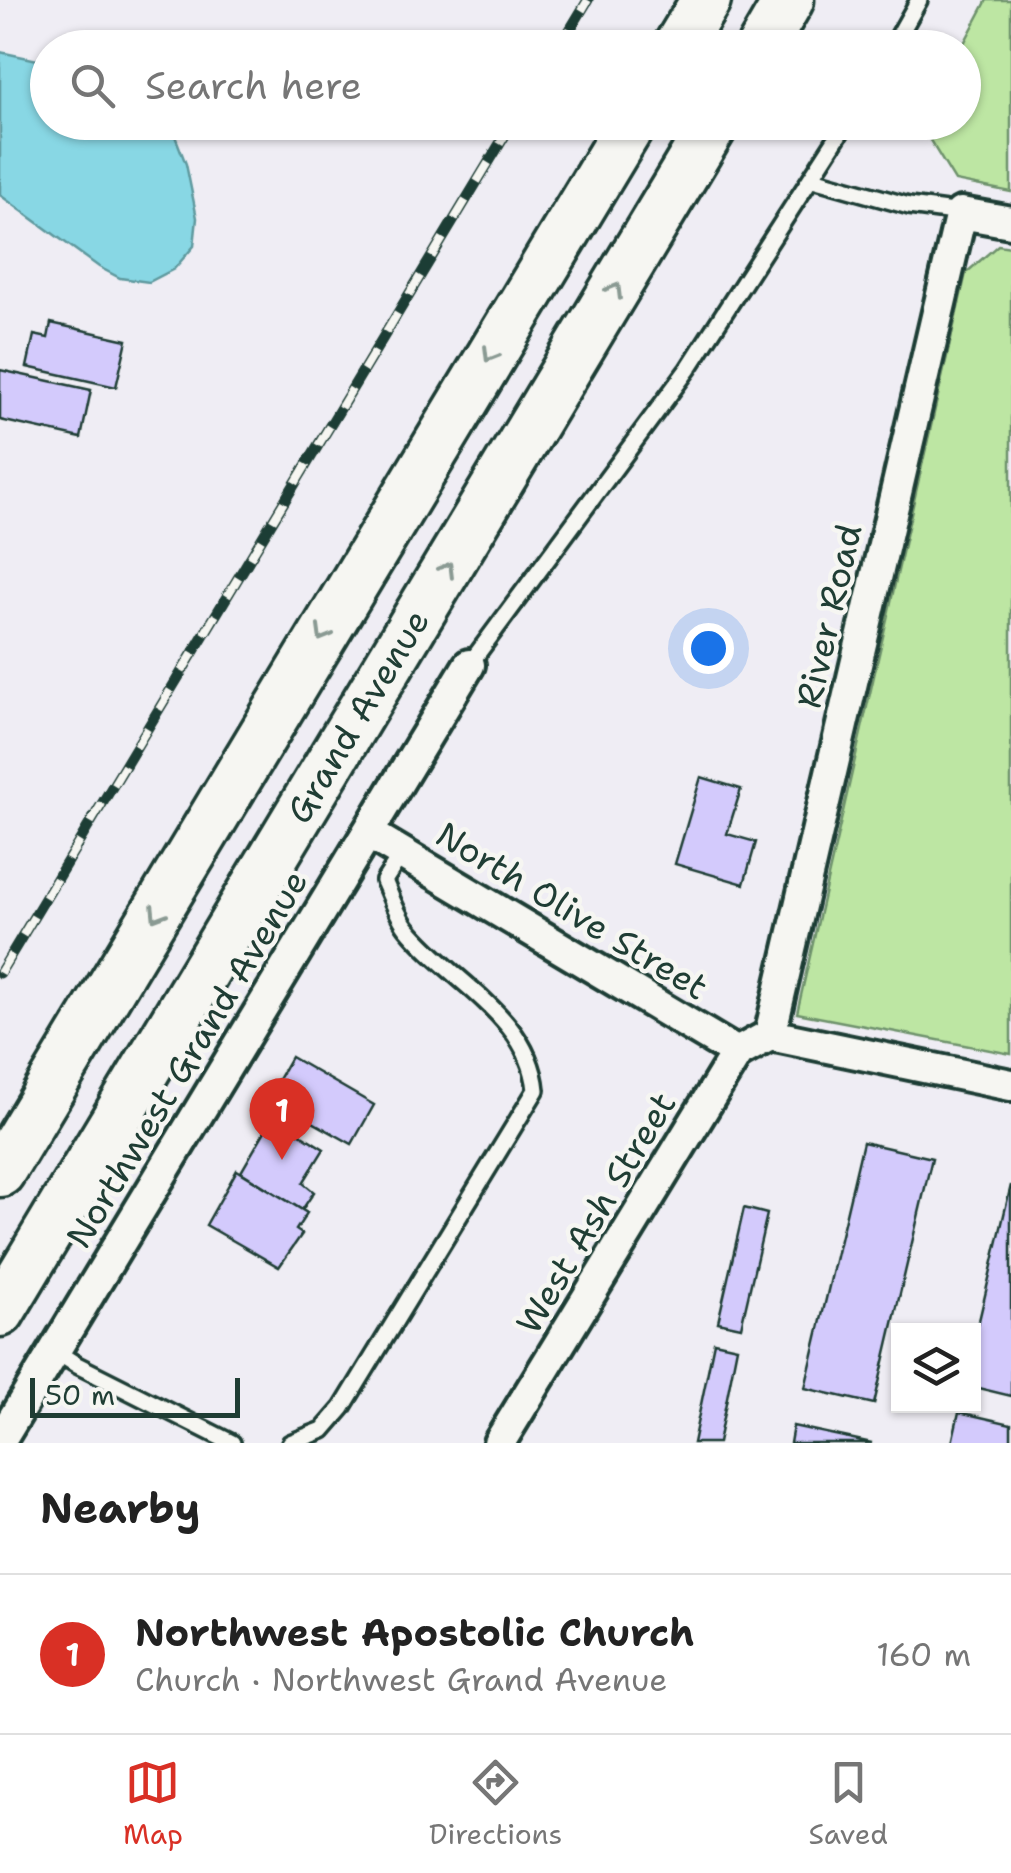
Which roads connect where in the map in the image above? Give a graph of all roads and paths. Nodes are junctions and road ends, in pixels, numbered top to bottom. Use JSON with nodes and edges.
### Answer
{"nodes":[{"id":1,"x":706,"y":0,"type":"edge"},
{"id":2,"x":789,"y":0,"type":"edge"},
{"id":3,"x":919,"y":0,"type":"edge"},
{"id":4,"x":688,"y":30,"type":"edge"},
{"id":5,"x":771,"y":30,"type":"edge"},
{"id":6,"x":902,"y":30,"type":"edge"},
{"id":7,"x":621,"y":140,"type":"edge"},
{"id":8,"x":704,"y":140,"type":"edge"},
{"id":9,"x":836,"y":140,"type":"edge"},
{"id":10,"x":813,"y":179,"type":"junction"},
{"id":11,"x":961,"y":213,"type":"junction"},
{"id":12,"x":1011,"y":222,"type":"edge"},
{"id":13,"x":470,"y":665,"type":"joint"},
{"id":14,"x":368,"y":833,"type":"junction"},
{"id":15,"x":402,"y":853,"type":"junction"},
{"id":16,"x":770,"y":1035,"type":"junction"},
{"id":17,"x":737,"y":1053,"type":"junction"},
{"id":18,"x":1011,"y":1085,"type":"edge"},
{"id":19,"x":0,"y":1172,"type":"edge"},
{"id":20,"x":0,"y":1312,"type":"edge"},
{"id":21,"x":55,"y":1351,"type":"junction"},
{"id":22,"x":0,"y":1441,"type":"edge"},
{"id":23,"x":232,"y":1443,"type":"edge"},
{"id":24,"x":290,"y":1443,"type":"edge"},
{"id":25,"x":500,"y":1443,"type":"edge"}],
"edges":[{"from":1,"to":4,"type":"highway"},
{"from":2,"to":5,"type":"highway"},
{"from":3,"to":6,"type":"lane"},
{"from":7,"to":19,"type":"highway","name":"Grand Avenue","one_way":true},
{"from":20,"to":8,"type":"highway","name":"Grand Avenue","one_way":true},
{"from":9,"to":10,"type":"lane"},
{"from":10,"to":11,"type":"lane"},
{"from":10,"to":13,"type":"lane"},
{"from":11,"to":12,"type":"street"},
{"from":11,"to":16,"type":"street","name":"River Road"},
{"from":13,"to":14,"type":"street","name":"Northwest Grand Avenue"},
{"from":14,"to":15,"type":"street","name":"North Olive Street"},
{"from":14,"to":21,"type":"street","name":"Northwest Grand Avenue"},
{"from":15,"to":17,"type":"street","name":"North Olive Street"},
{"from":15,"to":24,"type":"lane"},
{"from":16,"to":17,"type":"street"},
{"from":16,"to":18,"type":"street"},
{"from":17,"to":25,"type":"street","name":"West Ash Street"},
{"from":21,"to":22,"type":"street","name":"Northwest Grand Avenue"},
{"from":21,"to":23,"type":"lane"}]}
